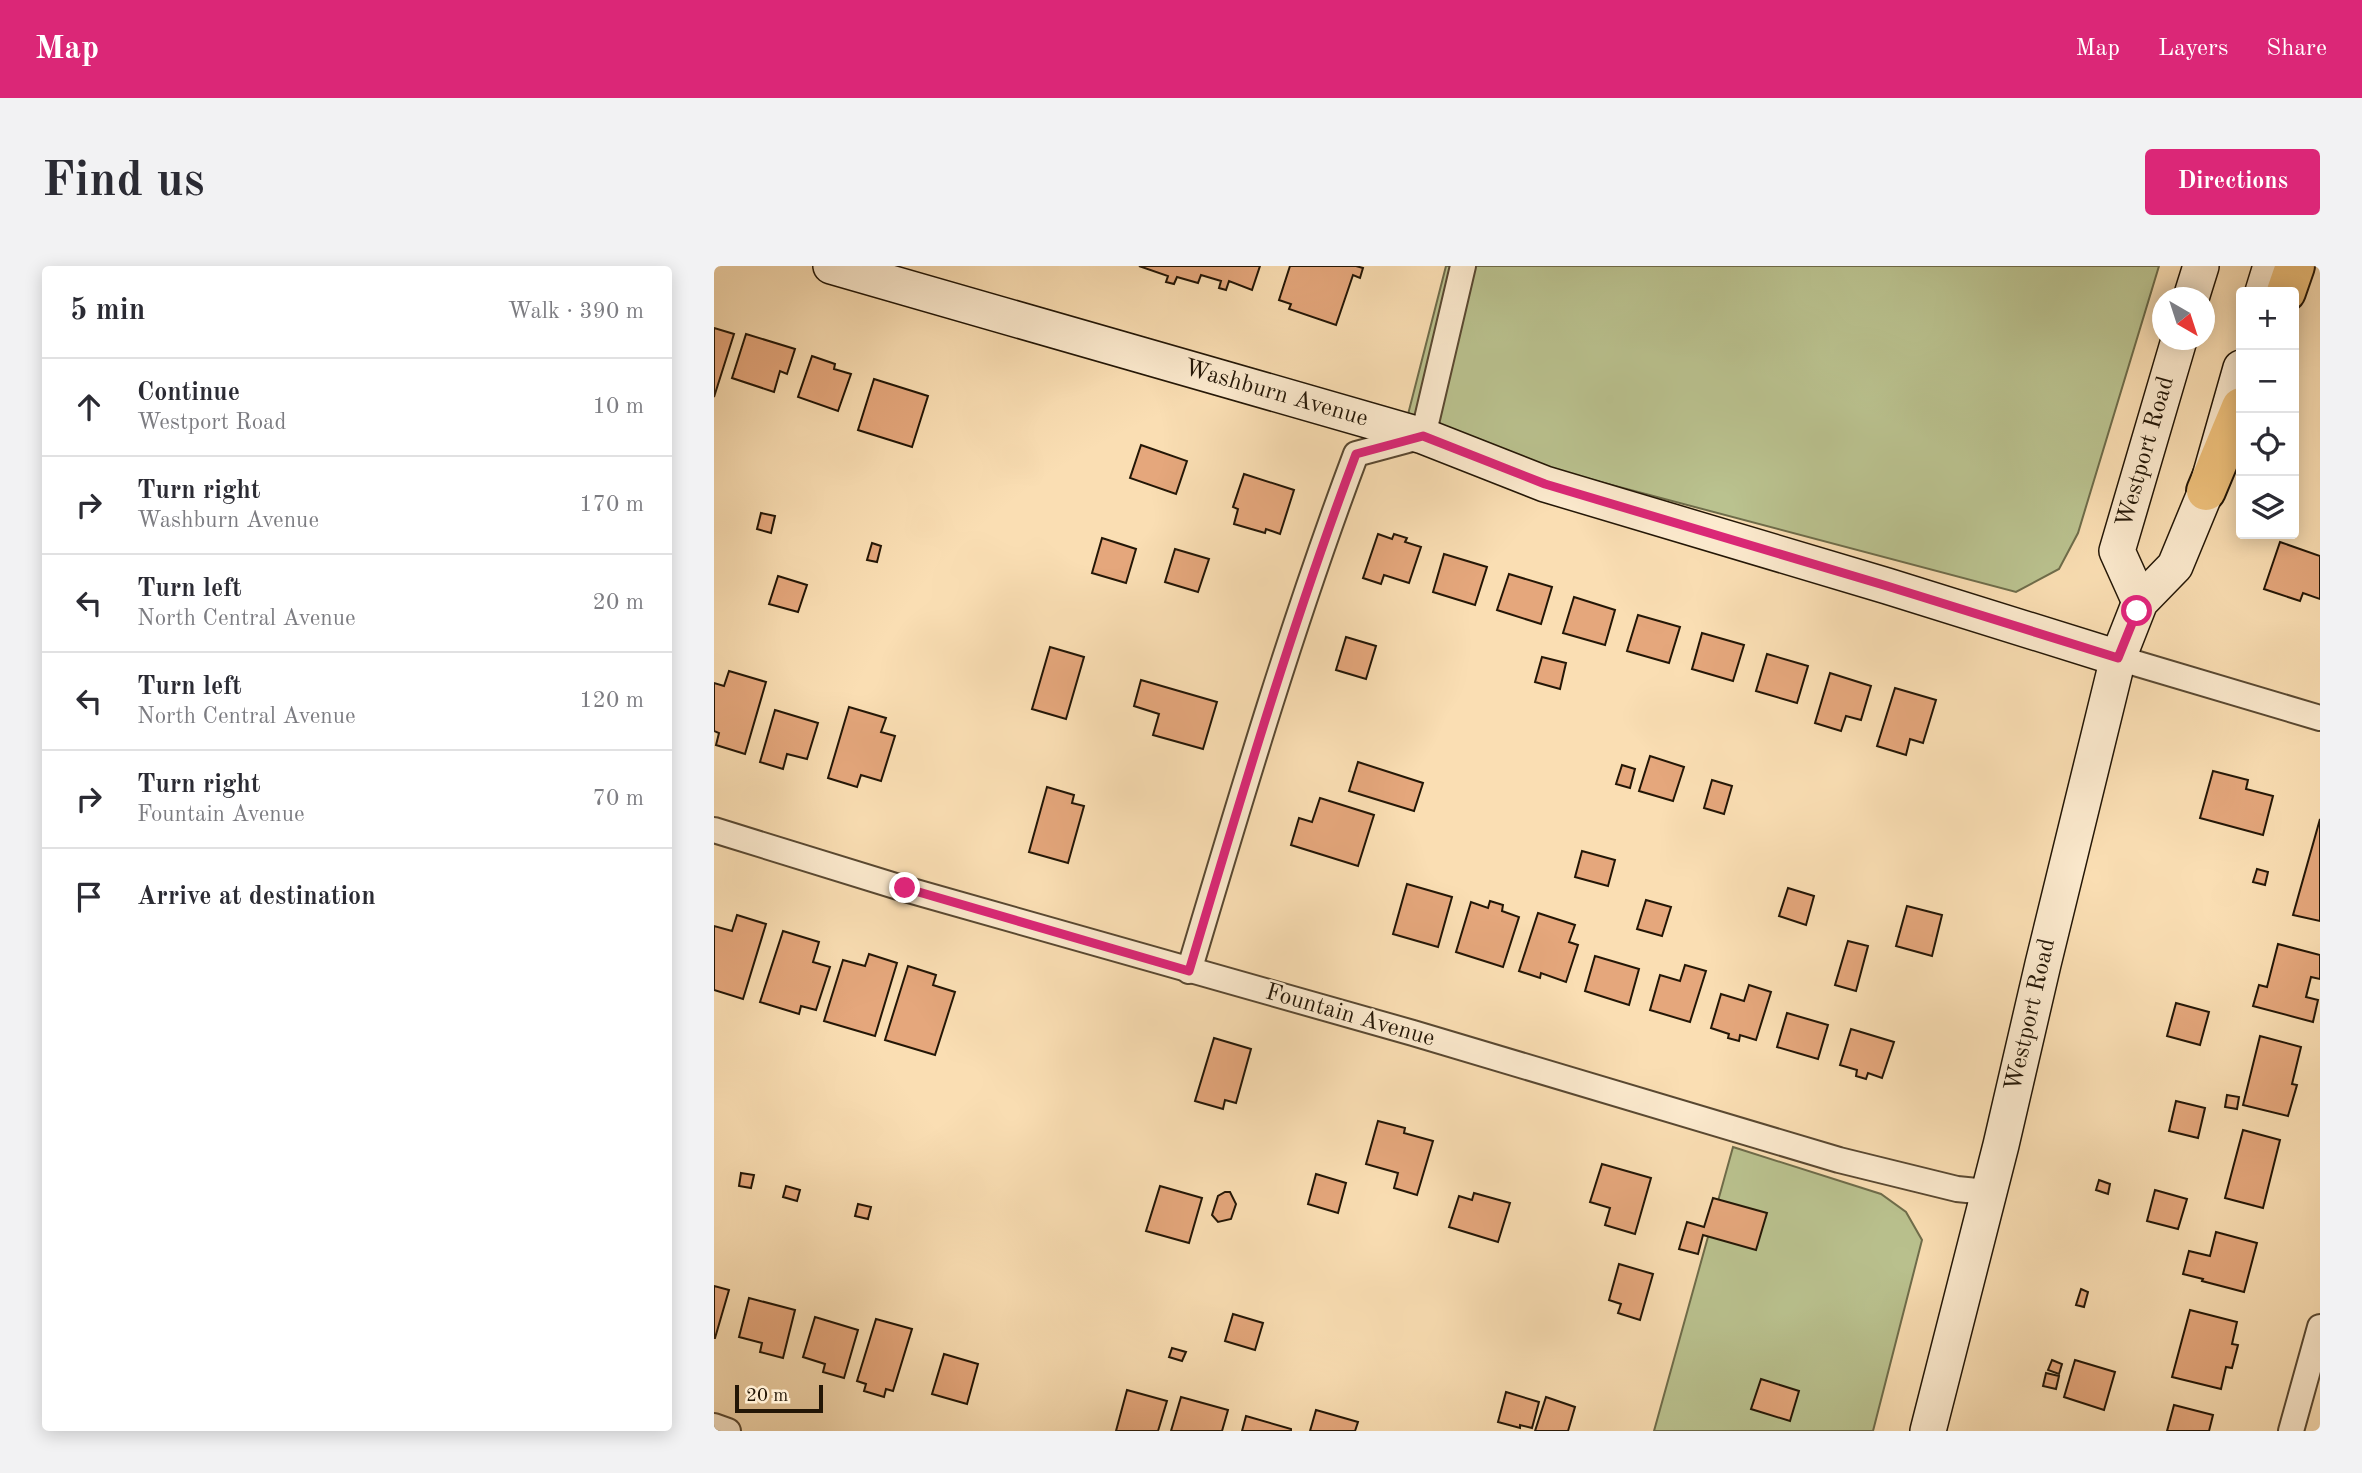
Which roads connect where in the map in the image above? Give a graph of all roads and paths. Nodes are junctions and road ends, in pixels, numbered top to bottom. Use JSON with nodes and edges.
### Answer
{"nodes":[{"id":1,"x":831,"y":266,"type":"edge"},
{"id":2,"x":1463,"y":266,"type":"edge"},
{"id":3,"x":2201,"y":266,"type":"edge"},
{"id":4,"x":2271,"y":266,"type":"edge"},
{"id":5,"x":2295,"y":266,"type":"edge"},
{"id":6,"x":2194,"y":287,"type":"edge"},
{"id":7,"x":2265,"y":287,"type":"edge"},
{"id":8,"x":2288,"y":287,"type":"edge"},
{"id":9,"x":2176,"y":350,"type":"edge"},
{"id":10,"x":2236,"y":386,"type":"edge"},
{"id":11,"x":2238,"y":413,"type":"edge"},
{"id":12,"x":1423,"y":436,"type":"junction"},
{"id":13,"x":2206,"y":491,"type":"junction"},
{"id":14,"x":2140,"y":602,"type":"junction"},
{"id":15,"x":2118,"y":658,"type":"junction"},
{"id":16,"x":2320,"y":718,"type":"edge"},
{"id":17,"x":714,"y":830,"type":"edge"},
{"id":18,"x":1189,"y":971,"type":"junction"},
{"id":19,"x":1987,"y":1192,"type":"junction"},
{"id":20,"x":2320,"y":1327,"type":"edge"},
{"id":21,"x":714,"y":1426,"type":"edge"},
{"id":22,"x":728,"y":1431,"type":"edge"},
{"id":23,"x":1928,"y":1431,"type":"edge"},
{"id":24,"x":2291,"y":1431,"type":"edge"}],
"edges":[{"from":1,"to":12,"type":"main road","name":"Washburn Avenue"},
{"from":2,"to":12,"type":"street"},
{"from":3,"to":6,"type":"main road"},
{"from":4,"to":7,"type":"main road"},
{"from":5,"to":8,"type":"highway"},
{"from":9,"to":14,"type":"main road","name":"Westport Road"},
{"from":10,"to":13,"type":"main road","name":"Westport Road"},
{"from":11,"to":13,"type":"highway"},
{"from":12,"to":15,"type":"main road","name":"Washburn Avenue"},
{"from":12,"to":18,"type":"street"},
{"from":13,"to":14,"type":"main road","name":"Westport Road"},
{"from":14,"to":15,"type":"main road","name":"Westport Road"},
{"from":15,"to":16,"type":"street","name":"Washburn Avenue"},
{"from":15,"to":19,"type":"main road","name":"Westport Road"},
{"from":17,"to":18,"type":"street","name":"Fountain Avenue"},
{"from":18,"to":19,"type":"street","name":"Fountain Avenue"},
{"from":19,"to":23,"type":"main road","name":"Westport Road"},
{"from":20,"to":24,"type":"street"},
{"from":21,"to":22,"type":"street"}]}
